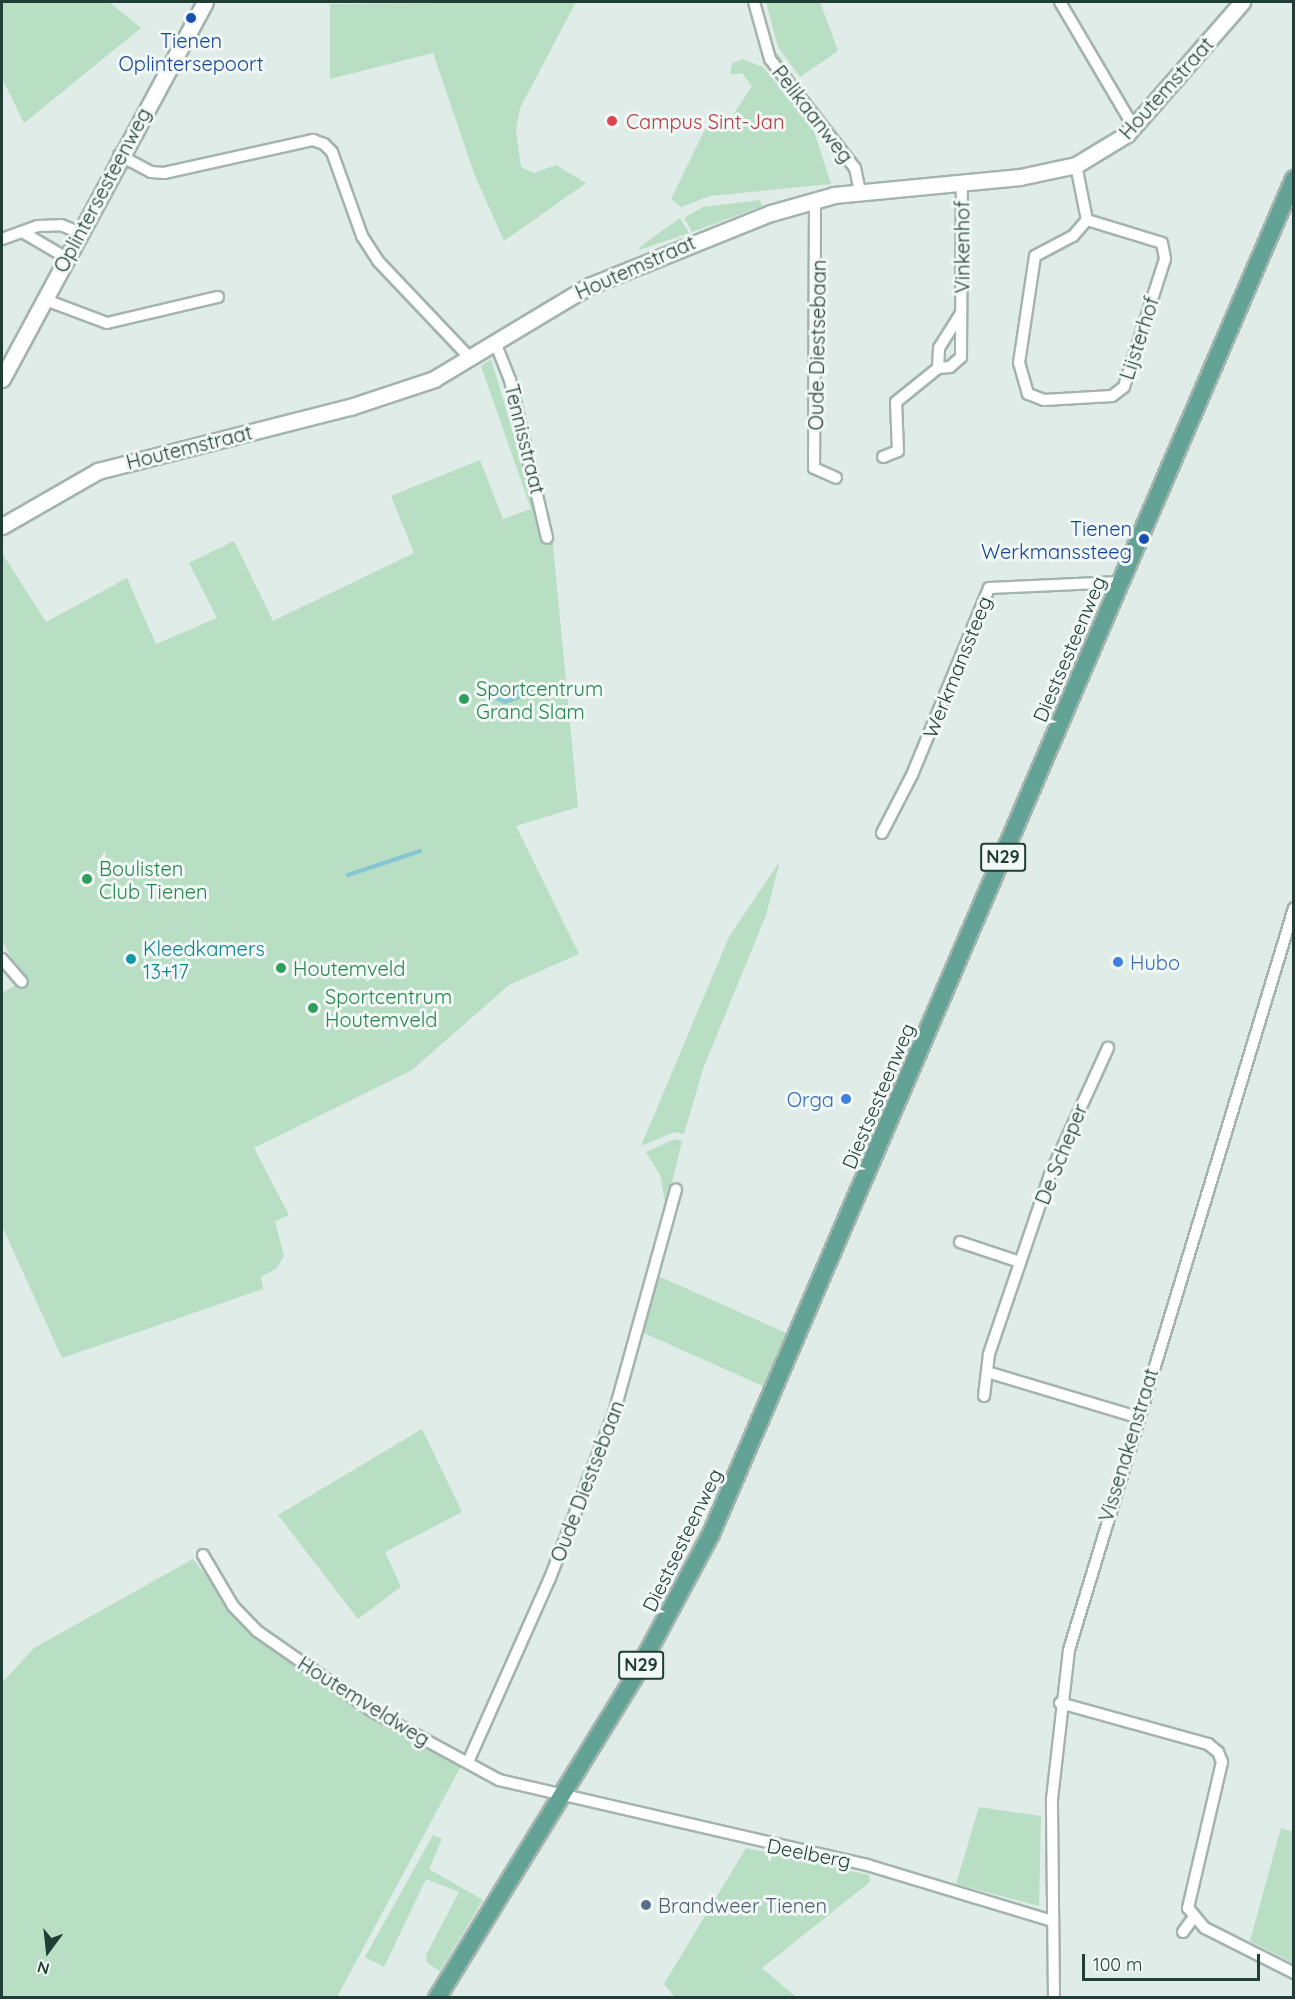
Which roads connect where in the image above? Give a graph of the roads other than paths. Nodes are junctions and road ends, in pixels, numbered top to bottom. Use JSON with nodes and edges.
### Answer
{"nodes":[{"id":1,"x":205,"y":2,"type":"edge"},
{"id":2,"x":754,"y":2,"type":"edge"},
{"id":3,"x":1060,"y":2,"type":"edge"},
{"id":4,"x":1242,"y":2,"type":"edge"},
{"id":5,"x":1133,"y":126,"type":"junction"},
{"id":6,"x":119,"y":155,"type":"junction"},
{"id":7,"x":1076,"y":165,"type":"junction"},
{"id":8,"x":1293,"y":179,"type":"edge"},
{"id":9,"x":962,"y":181,"type":"junction"},
{"id":10,"x":860,"y":192,"type":"junction"},
{"id":11,"x":815,"y":199,"type":"junction"},
{"id":12,"x":1087,"y":220,"type":"junction"},
{"id":13,"x":78,"y":232,"type":"junction"},
{"id":14,"x":24,"y":233,"type":"junction"},
{"id":15,"x":2,"y":239,"type":"edge"},
{"id":16,"x":65,"y":257,"type":"junction"},
{"id":17,"x":218,"y":297,"type":"dead end"},
{"id":18,"x":43,"y":298,"type":"junction"},
{"id":19,"x":962,"y":313,"type":"junction"},
{"id":20,"x":495,"y":342,"type":"junction"},
{"id":21,"x":470,"y":358,"type":"junction"},
{"id":22,"x":938,"y":368,"type":"junction"},
{"id":23,"x":2,"y":379,"type":"edge"},
{"id":24,"x":883,"y":457,"type":"dead end"},
{"id":25,"x":836,"y":478,"type":"dead end"},
{"id":26,"x":2,"y":526,"type":"edge"},
{"id":27,"x":547,"y":538,"type":"dead end"},
{"id":28,"x":1121,"y":582,"type":"junction"},
{"id":29,"x":882,"y":833,"type":"dead end"},
{"id":30,"x":1293,"y":908,"type":"edge"},
{"id":31,"x":2,"y":958,"type":"edge"},
{"id":32,"x":22,"y":982,"type":"dead end"},
{"id":33,"x":1108,"y":1048,"type":"dead end"},
{"id":34,"x":676,"y":1189,"type":"dead end"},
{"id":35,"x":960,"y":1242,"type":"dead end"},
{"id":36,"x":1020,"y":1262,"type":"junction"},
{"id":37,"x":987,"y":1372,"type":"junction"},
{"id":38,"x":984,"y":1396,"type":"dead end"},
{"id":39,"x":1137,"y":1417,"type":"junction"},
{"id":40,"x":203,"y":1555,"type":"dead end"},
{"id":41,"x":1060,"y":1703,"type":"junction"},
{"id":42,"x":468,"y":1762,"type":"junction"},
{"id":43,"x":564,"y":1792,"type":"junction"},
{"id":44,"x":1194,"y":1917,"type":"junction"},
{"id":45,"x":1052,"y":1922,"type":"junction"},
{"id":46,"x":1183,"y":1932,"type":"dead end"},
{"id":47,"x":1293,"y":1973,"type":"edge"},
{"id":48,"x":437,"y":1998,"type":"edge"},
{"id":49,"x":1054,"y":1998,"type":"edge"}],
"edges":[{"from":1,"to":6,"type":"street","name":"Oplintersesteenweg"},
{"from":2,"to":10,"type":"street","name":"Pelikaanweg"},
{"from":3,"to":5,"type":"street"},
{"from":4,"to":5,"type":"street","name":"Houtemstraat"},
{"from":5,"to":7,"type":"street","name":"Houtemstraat"},
{"from":6,"to":13,"type":"street","name":"Oplintersesteenweg"},
{"from":6,"to":21,"type":"street"},
{"from":7,"to":9,"type":"street","name":"Houtemstraat"},
{"from":7,"to":12,"type":"street"},
{"from":8,"to":28,"type":"main road","name":"Diestsesteenweg","number":"N29"},
{"from":9,"to":10,"type":"street","name":"Houtemstraat"},
{"from":9,"to":19,"type":"street","name":"Vinkenhof"},
{"from":10,"to":11,"type":"street","name":"Houtemstraat"},
{"from":11,"to":20,"type":"street","name":"Houtemstraat"},
{"from":11,"to":25,"type":"street","name":"Oude Diestsebaan"},
{"from":12,"to":12,"type":"street","name":"Lijsterhof"},
{"from":13,"to":14,"type":"street"},
{"from":13,"to":16,"type":"street","name":"Oplintersesteenweg"},
{"from":14,"to":15,"type":"street"},
{"from":14,"to":16,"type":"street"},
{"from":16,"to":18,"type":"street","name":"Oplintersesteenweg"},
{"from":17,"to":18,"type":"street"},
{"from":18,"to":23,"type":"street","name":"Oplintersesteenweg"},
{"from":19,"to":22,"type":"street","name":"Vinkenhof"},
{"from":19,"to":22,"type":"street","name":"Vinkenhof"},
{"from":20,"to":21,"type":"street","name":"Houtemstraat"},
{"from":20,"to":27,"type":"street","name":"Tennisstraat"},
{"from":21,"to":26,"type":"street","name":"Houtemstraat"},
{"from":22,"to":24,"type":"street","name":"Vinkenhof"},
{"from":28,"to":29,"type":"street","name":"Werkmanssteeg"},
{"from":28,"to":43,"type":"main road","name":"Diestsesteenweg","number":"N29"},
{"from":30,"to":39,"type":"street","name":"Vissenakenstraat"},
{"from":31,"to":32,"type":"street"},
{"from":33,"to":36,"type":"street","name":"De Scheper"},
{"from":34,"to":42,"type":"street","name":"Oude Diestsebaan"},
{"from":35,"to":36,"type":"street"},
{"from":36,"to":37,"type":"street","name":"De Scheper"},
{"from":37,"to":38,"type":"street","name":"De Scheper"},
{"from":37,"to":39,"type":"street"},
{"from":39,"to":41,"type":"street","name":"Vissenakenstraat"},
{"from":40,"to":42,"type":"street","name":"Houtemveldweg"},
{"from":41,"to":44,"type":"street"},
{"from":41,"to":45,"type":"street","name":"Vissenakenstraat"},
{"from":42,"to":43,"type":"street","name":"Houtemveldweg"},
{"from":43,"to":45,"type":"street","name":"Deelberg"},
{"from":43,"to":48,"type":"main road","name":"Diestsesteenweg","number":"N29"},
{"from":44,"to":46,"type":"street"},
{"from":44,"to":47,"type":"street"},
{"from":45,"to":49,"type":"street","name":"Vissenakenstraat"}]}
